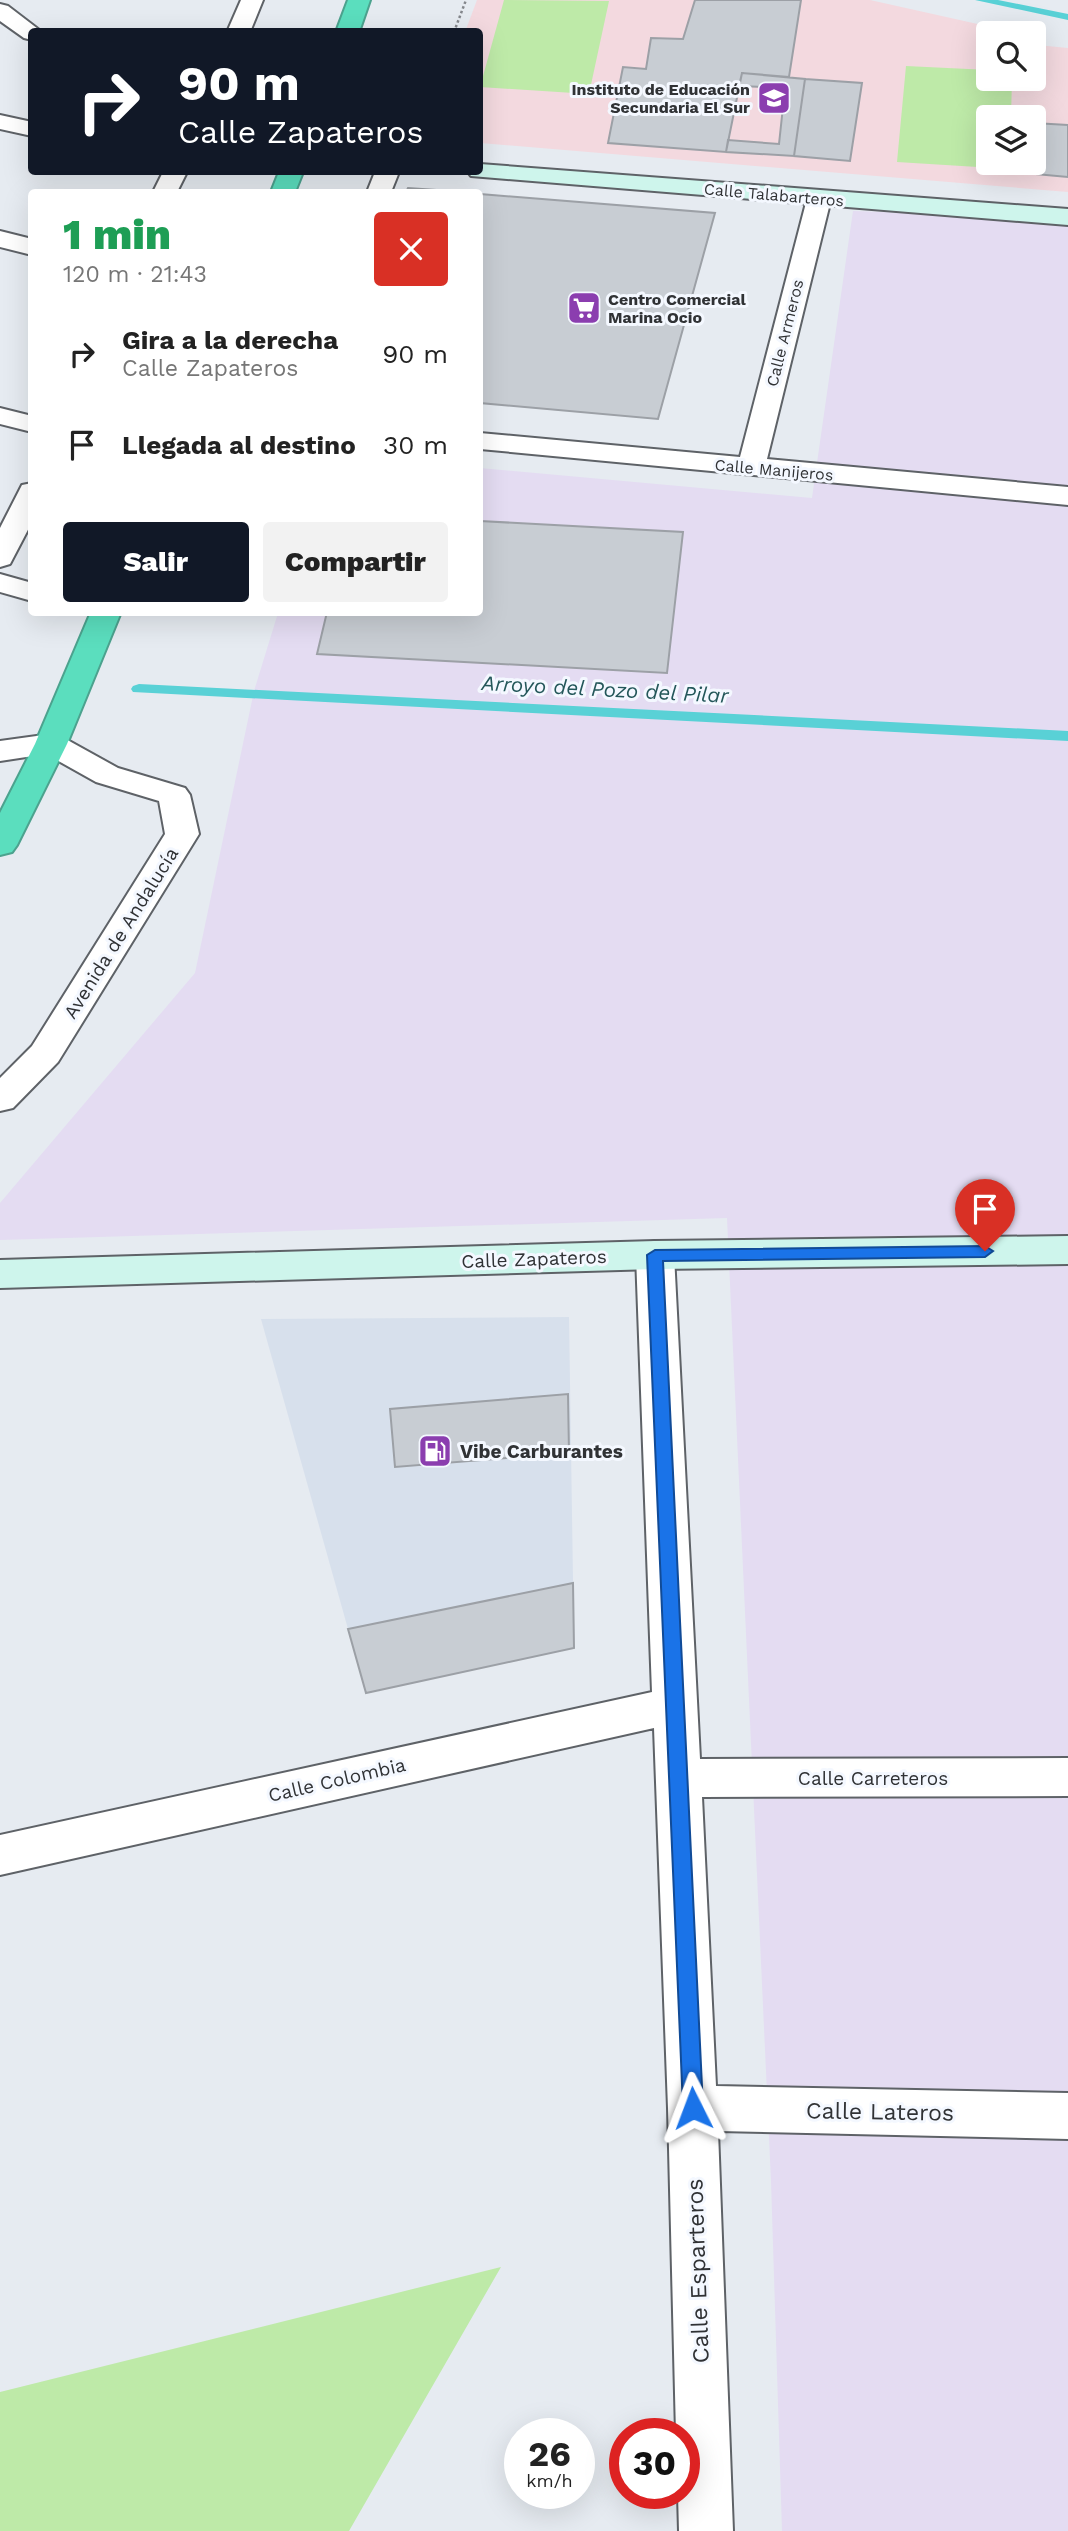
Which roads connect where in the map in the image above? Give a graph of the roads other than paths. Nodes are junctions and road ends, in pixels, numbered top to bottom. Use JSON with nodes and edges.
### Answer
{"nodes":[{"id":1,"x":252,"y":0,"type":"edge"},
{"id":2,"x":359,"y":0,"type":"edge"},
{"id":3,"x":0,"y":10,"type":"edge"},
{"id":4,"x":240,"y":28,"type":"edge"},
{"id":5,"x":348,"y":28,"type":"edge"},
{"id":6,"x":28,"y":30,"type":"edge"},
{"id":7,"x":0,"y":122,"type":"edge"},
{"id":8,"x":28,"y":128,"type":"edge"},
{"id":9,"x":483,"y":171,"type":"edge"},
{"id":10,"x":818,"y":199,"type":"junction"},
{"id":11,"x":1068,"y":217,"type":"edge"},
{"id":12,"x":0,"y":239,"type":"edge"},
{"id":13,"x":28,"y":246,"type":"edge"},
{"id":14,"x":0,"y":416,"type":"edge"},
{"id":15,"x":28,"y":423,"type":"edge"},
{"id":16,"x":483,"y":441,"type":"edge"},
{"id":17,"x":751,"y":468,"type":"junction"},
{"id":18,"x":1068,"y":496,"type":"edge"},
{"id":19,"x":28,"y":499,"type":"edge"},
{"id":20,"x":0,"y":558,"type":"edge"},
{"id":21,"x":0,"y":583,"type":"edge"},
{"id":22,"x":28,"y":591,"type":"edge"},
{"id":23,"x":104,"y":616,"type":"edge"},
{"id":24,"x":51,"y":744,"type":"junction"},
{"id":25,"x":0,"y":751,"type":"edge"},
{"id":26,"x":0,"y":845,"type":"edge"},
{"id":27,"x":0,"y":1100,"type":"edge"},
{"id":28,"x":1068,"y":1250,"type":"edge"},
{"id":29,"x":655,"y":1255,"type":"junction"},
{"id":30,"x":0,"y":1274,"type":"edge"},
{"id":31,"x":675,"y":1705,"type":"junction"},
{"id":32,"x":1068,"y":1777,"type":"edge"},
{"id":33,"x":678,"y":1778,"type":"junction"},
{"id":34,"x":0,"y":1855,"type":"edge"},
{"id":35,"x":693,"y":2108,"type":"junction"},
{"id":36,"x":1068,"y":2116,"type":"edge"},
{"id":37,"x":706,"y":2531,"type":"edge"}],
"edges":[{"from":1,"to":4,"type":"street"},
{"from":2,"to":5,"type":"highway"},
{"from":3,"to":6,"type":"street"},
{"from":7,"to":8,"type":"street"},
{"from":9,"to":10,"type":"street","name":"Calle Talabarteros"},
{"from":10,"to":11,"type":"street","name":"Calle Talabarteros"},
{"from":10,"to":17,"type":"street","name":"Calle Armeros"},
{"from":12,"to":13,"type":"street"},
{"from":14,"to":15,"type":"street"},
{"from":16,"to":17,"type":"street","name":"Calle Manijeros"},
{"from":17,"to":18,"type":"street","name":"Calle Manijeros"},
{"from":19,"to":20,"type":"street"},
{"from":21,"to":22,"type":"street"},
{"from":23,"to":24,"type":"highway"},
{"from":24,"to":25,"type":"street"},
{"from":24,"to":26,"type":"highway"},
{"from":24,"to":27,"type":"street","name":"Avenida de Andalucía"},
{"from":28,"to":29,"type":"street","name":"Calle Zapateros"},
{"from":29,"to":30,"type":"street","name":"Calle Zapateros"},
{"from":29,"to":31,"type":"street","name":"Calle Esparteros"},
{"from":31,"to":33,"type":"street","name":"Calle Esparteros"},
{"from":31,"to":34,"type":"street","name":"Calle Colombia"},
{"from":32,"to":33,"type":"street","name":"Calle Carreteros"},
{"from":33,"to":35,"type":"street","name":"Calle Esparteros"},
{"from":35,"to":36,"type":"street","name":"Calle Lateros"},
{"from":35,"to":37,"type":"street","name":"Calle Esparteros"}]}
